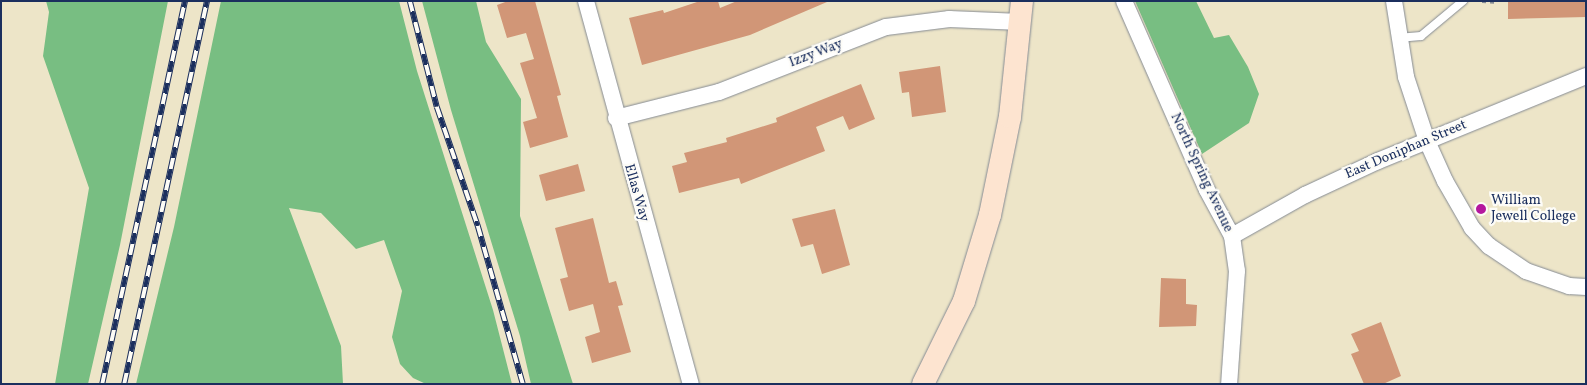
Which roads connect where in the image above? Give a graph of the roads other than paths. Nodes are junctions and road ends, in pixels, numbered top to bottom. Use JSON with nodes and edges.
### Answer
{"nodes":[{"id":1,"x":586,"y":1,"type":"edge"},
{"id":2,"x":1124,"y":1,"type":"edge"},
{"id":3,"x":1394,"y":1,"type":"edge"},
{"id":4,"x":1463,"y":1,"type":"edge"},
{"id":5,"x":1022,"y":12,"type":"edge"},
{"id":6,"x":1398,"y":38,"type":"junction"},
{"id":7,"x":1586,"y":76,"type":"edge"},
{"id":8,"x":616,"y":118,"type":"junction"},
{"id":9,"x":1427,"y":141,"type":"junction"},
{"id":10,"x":1232,"y":236,"type":"junction"},
{"id":11,"x":1586,"y":287,"type":"edge"},
{"id":12,"x":691,"y":384,"type":"edge"},
{"id":13,"x":922,"y":384,"type":"edge"},
{"id":14,"x":1229,"y":384,"type":"edge"}],
"edges":[{"from":1,"to":8,"type":"street","name":"Ellas Way"},
{"from":2,"to":10,"type":"street","name":"North Spring Avenue"},
{"from":3,"to":6,"type":"street"},
{"from":4,"to":6,"type":"lane"},
{"from":5,"to":8,"type":"street","name":"Izzy Way"},
{"from":5,"to":13,"type":"main road"},
{"from":6,"to":9,"type":"street"},
{"from":7,"to":9,"type":"street","name":"East Doniphan Street"},
{"from":8,"to":12,"type":"street","name":"Ellas Way"},
{"from":9,"to":10,"type":"street","name":"East Doniphan Street"},
{"from":9,"to":11,"type":"street"},
{"from":10,"to":14,"type":"street","name":"North Spring Avenue"}]}
